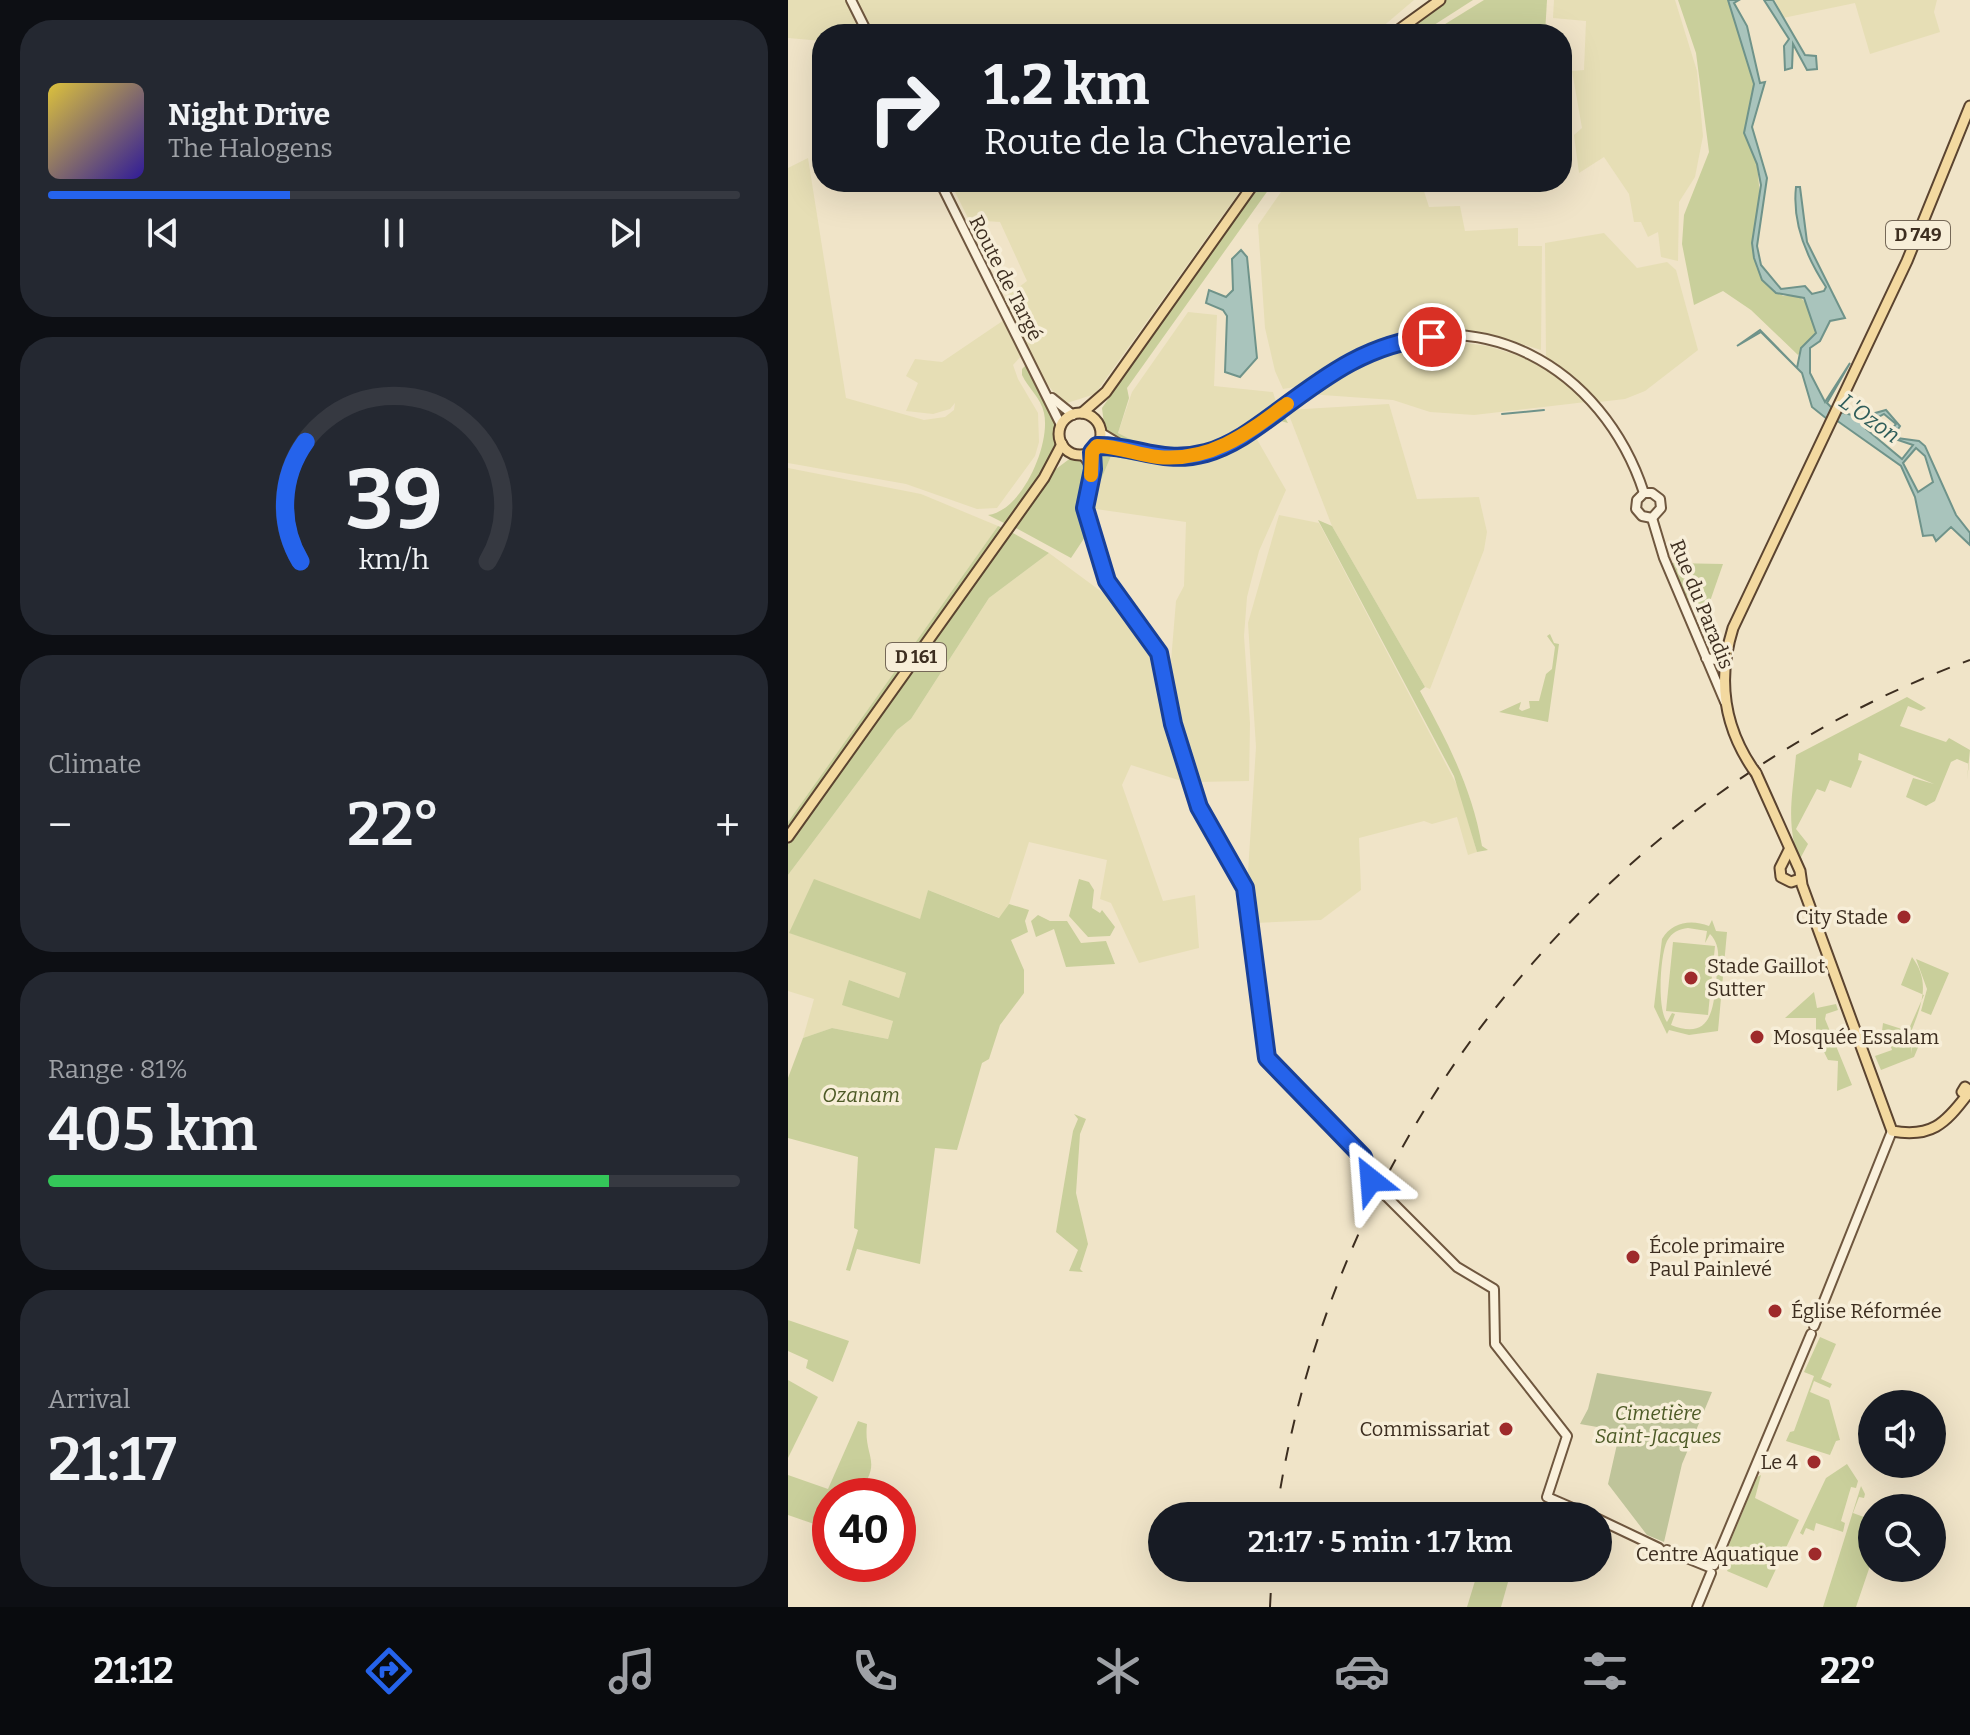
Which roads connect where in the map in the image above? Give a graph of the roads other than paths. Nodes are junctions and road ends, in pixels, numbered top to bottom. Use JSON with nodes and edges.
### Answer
{"nodes":[{"id":1,"x":851,"y":0,"type":"edge"},
{"id":2,"x":1440,"y":0,"type":"edge"},
{"id":3,"x":863,"y":24,"type":"edge"},
{"id":4,"x":1407,"y":24,"type":"edge"},
{"id":5,"x":1970,"y":106,"type":"edge"},
{"id":6,"x":945,"y":192,"type":"edge"},
{"id":7,"x":1248,"y":192,"type":"edge"},
{"id":8,"x":1044,"y":389,"type":"junction"},
{"id":9,"x":1106,"y":392,"type":"junction"},
{"id":10,"x":1077,"y":414,"type":"junction"},
{"id":11,"x":1096,"y":421,"type":"junction"},
{"id":12,"x":1061,"y":425,"type":"junction"},
{"id":13,"x":1101,"y":433,"type":"junction"},
{"id":14,"x":1062,"y":444,"type":"junction"},
{"id":15,"x":1086,"y":452,"type":"junction"},
{"id":16,"x":1135,"y":453,"type":"junction"},
{"id":17,"x":1044,"y":478,"type":"junction"},
{"id":18,"x":1644,"y":493,"type":"junction"},
{"id":19,"x":1652,"y":518,"type":"junction"},
{"id":20,"x":1726,"y":656,"type":"junction"},
{"id":21,"x":1706,"y":658,"type":"junction"},
{"id":22,"x":1725,"y":702,"type":"junction"},
{"id":23,"x":788,"y":837,"type":"edge"},
{"id":24,"x":1790,"y":862,"type":"junction"},
{"id":25,"x":1799,"y":882,"type":"junction"},
{"id":26,"x":1967,"y":1090,"type":"edge"},
{"id":27,"x":1896,"y":1128,"type":"junction"},
{"id":28,"x":1559,"y":1502,"type":"edge"},
{"id":29,"x":1612,"y":1525,"type":"edge"},
{"id":30,"x":1712,"y":1568,"type":"junction"},
{"id":31,"x":1697,"y":1607,"type":"edge"}],
"edges":[{"from":1,"to":3,"type":"street"},
{"from":2,"to":4,"type":"main road"},
{"from":5,"to":20,"type":"main road","number":"D 749"},
{"from":6,"to":8,"type":"street","name":"Route de Targé"},
{"from":7,"to":9,"type":"main road"},
{"from":8,"to":10,"type":"street","name":"Route de Targé"},
{"from":8,"to":12,"type":"street","name":"Route de Targé"},
{"from":9,"to":10,"type":"main road"},
{"from":9,"to":11,"type":"main road"},
{"from":10,"to":11,"type":"main road"},
{"from":10,"to":12,"type":"main road"},
{"from":11,"to":13,"type":"main road"},
{"from":12,"to":14,"type":"main road"},
{"from":13,"to":15,"type":"main road"},
{"from":13,"to":16,"type":"street"},
{"from":14,"to":15,"type":"main road"},
{"from":14,"to":17,"type":"main road","number":"D 161"},
{"from":15,"to":16,"type":"street"},
{"from":15,"to":17,"type":"main road","number":"D 161"},
{"from":15,"to":28,"type":"street"},
{"from":16,"to":18,"type":"street"},
{"from":17,"to":23,"type":"main road","number":"D 161"},
{"from":18,"to":19,"type":"street"},
{"from":18,"to":19,"type":"street"},
{"from":19,"to":21,"type":"street","name":"Rue du Paradis"},
{"from":20,"to":21,"type":"street"},
{"from":20,"to":22,"type":"main road","number":"D 749"},
{"from":21,"to":22,"type":"street","name":"Rue du Paradis"},
{"from":22,"to":24,"type":"main road","number":"D 749"},
{"from":24,"to":25,"type":"main road"},
{"from":24,"to":25,"type":"main road"},
{"from":25,"to":27,"type":"main road"},
{"from":26,"to":27,"type":"main road"},
{"from":27,"to":30,"type":"street"},
{"from":29,"to":30,"type":"street"},
{"from":30,"to":31,"type":"street"}]}
